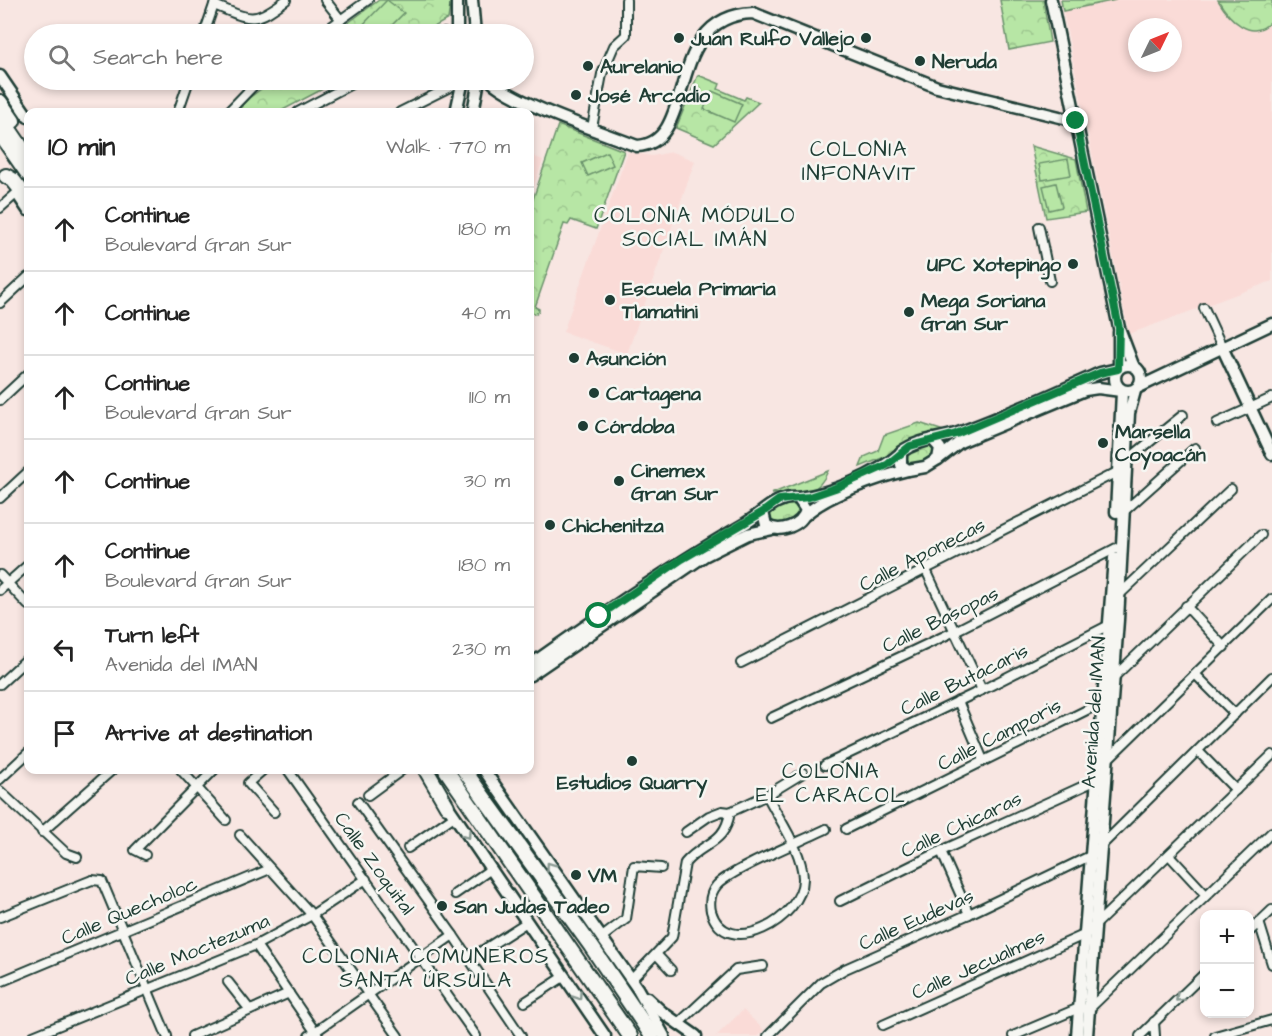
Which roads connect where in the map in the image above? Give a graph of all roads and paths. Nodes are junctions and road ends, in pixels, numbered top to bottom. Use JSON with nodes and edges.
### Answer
{"nodes":[{"id":1,"x":286,"y":0,"type":"edge"},
{"id":2,"x":325,"y":0,"type":"edge"},
{"id":3,"x":368,"y":0,"type":"edge"},
{"id":4,"x":457,"y":0,"type":"edge"},
{"id":5,"x":472,"y":0,"type":"edge"},
{"id":6,"x":626,"y":0,"type":"edge"},
{"id":7,"x":1051,"y":0,"type":"edge"},
{"id":8,"x":215,"y":2,"type":"edge"},
{"id":9,"x":341,"y":20,"type":"junction"},
{"id":10,"x":207,"y":24,"type":"edge"},
{"id":11,"x":335,"y":24,"type":"edge"},
{"id":12,"x":457,"y":24,"type":"edge"},
{"id":13,"x":474,"y":24,"type":"edge"},
{"id":14,"x":0,"y":76,"type":"edge"},
{"id":15,"x":186,"y":90,"type":"edge"},
{"id":16,"x":249,"y":90,"type":"edge"},
{"id":17,"x":339,"y":90,"type":"edge"},
{"id":18,"x":444,"y":90,"type":"edge"},
{"id":19,"x":461,"y":90,"type":"edge"},
{"id":20,"x":477,"y":90,"type":"edge"},
{"id":21,"x":500,"y":90,"type":"edge"},
{"id":22,"x":0,"y":102,"type":"edge"},
{"id":23,"x":179,"y":108,"type":"edge"},
{"id":24,"x":232,"y":108,"type":"edge"},
{"id":25,"x":306,"y":108,"type":"edge"},
{"id":26,"x":408,"y":108,"type":"edge"},
{"id":27,"x":457,"y":108,"type":"edge"},
{"id":28,"x":474,"y":108,"type":"edge"},
{"id":29,"x":24,"y":111,"type":"edge"},
{"id":30,"x":0,"y":116,"type":"edge"},
{"id":31,"x":1076,"y":121,"type":"junction"},
{"id":32,"x":0,"y":126,"type":"edge"},
{"id":33,"x":592,"y":128,"type":"junction"},
{"id":34,"x":0,"y":134,"type":"edge"},
{"id":35,"x":24,"y":136,"type":"edge"},
{"id":36,"x":24,"y":151,"type":"edge"},
{"id":37,"x":24,"y":161,"type":"edge"},
{"id":38,"x":24,"y":168,"type":"edge"},
{"id":39,"x":3,"y":171,"type":"edge"},
{"id":40,"x":23,"y":196,"type":"edge"},
{"id":41,"x":0,"y":208,"type":"edge"},
{"id":42,"x":1039,"y":227,"type":"dead end"},
{"id":43,"x":24,"y":281,"type":"edge"},
{"id":44,"x":1050,"y":281,"type":"dead end"},
{"id":45,"x":0,"y":303,"type":"edge"},
{"id":46,"x":1204,"y":308,"type":"dead end"},
{"id":47,"x":1272,"y":324,"type":"edge"},
{"id":48,"x":1119,"y":328,"type":"junction"},
{"id":49,"x":1222,"y":347,"type":"junction"},
{"id":50,"x":1135,"y":366,"type":"junction"},
{"id":51,"x":1118,"y":368,"type":"junction"},
{"id":52,"x":1166,"y":373,"type":"junction"},
{"id":53,"x":24,"y":378,"type":"edge"},
{"id":54,"x":1136,"y":389,"type":"junction"},
{"id":55,"x":1121,"y":391,"type":"junction"},
{"id":56,"x":1272,"y":398,"type":"edge"},
{"id":57,"x":0,"y":400,"type":"edge"},
{"id":58,"x":1252,"y":407,"type":"junction"},
{"id":59,"x":1183,"y":415,"type":"dead end"},
{"id":60,"x":1217,"y":423,"type":"dead end"},
{"id":61,"x":932,"y":439,"type":"junction"},
{"id":62,"x":1195,"y":448,"type":"dead end"},
{"id":63,"x":902,"y":452,"type":"junction"},
{"id":64,"x":1272,"y":454,"type":"edge"},
{"id":65,"x":938,"y":459,"type":"junction"},
{"id":66,"x":1126,"y":461,"type":"junction"},
{"id":67,"x":908,"y":470,"type":"junction"},
{"id":68,"x":1118,"y":473,"type":"junction"},
{"id":69,"x":24,"y":476,"type":"edge"},
{"id":70,"x":1231,"y":489,"type":"dead end"},
{"id":71,"x":0,"y":498,"type":"edge"},
{"id":72,"x":798,"y":498,"type":"junction"},
{"id":73,"x":763,"y":512,"type":"junction"},
{"id":74,"x":1120,"y":514,"type":"junction"},
{"id":75,"x":805,"y":515,"type":"junction"},
{"id":76,"x":772,"y":529,"type":"junction"},
{"id":77,"x":1261,"y":535,"type":"dead end"},
{"id":78,"x":1118,"y":547,"type":"junction"},
{"id":79,"x":24,"y":569,"type":"edge"},
{"id":80,"x":926,"y":570,"type":"junction"},
{"id":81,"x":0,"y":574,"type":"edge"},
{"id":82,"x":8,"y":583,"type":"junction"},
{"id":83,"x":0,"y":590,"type":"edge"},
{"id":84,"x":1115,"y":595,"type":"junction"},
{"id":85,"x":1272,"y":599,"type":"edge"},
{"id":86,"x":24,"y":601,"type":"edge"},
{"id":87,"x":1186,"y":606,"type":"junction"},
{"id":88,"x":605,"y":618,"type":"junction"},
{"id":89,"x":1113,"y":623,"type":"junction"},
{"id":90,"x":955,"y":631,"type":"junction"},
{"id":91,"x":1224,"y":647,"type":"junction"},
{"id":92,"x":24,"y":662,"type":"edge"},
{"id":93,"x":534,"y":662,"type":"edge"},
{"id":94,"x":741,"y":663,"type":"dead end"},
{"id":95,"x":534,"y":672,"type":"edge"},
{"id":96,"x":1196,"y":675,"type":"junction"},
{"id":97,"x":1272,"y":677,"type":"edge"},
{"id":98,"x":1113,"y":678,"type":"junction"},
{"id":99,"x":0,"y":684,"type":"edge"},
{"id":100,"x":1103,"y":688,"type":"junction"},
{"id":101,"x":982,"y":690,"type":"junction"},
{"id":102,"x":958,"y":701,"type":"junction"},
{"id":103,"x":1107,"y":701,"type":"junction"},
{"id":104,"x":1234,"y":714,"type":"junction"},
{"id":105,"x":771,"y":718,"type":"dead end"},
{"id":106,"x":1198,"y":751,"type":"junction"},
{"id":107,"x":1272,"y":755,"type":"edge"},
{"id":108,"x":24,"y":757,"type":"edge"},
{"id":109,"x":983,"y":760,"type":"junction"},
{"id":110,"x":1103,"y":761,"type":"junction"},
{"id":111,"x":825,"y":765,"type":"dead end"},
{"id":112,"x":803,"y":773,"type":"dead end"},
{"id":113,"x":107,"y":774,"type":"edge"},
{"id":114,"x":185,"y":774,"type":"edge"},
{"id":115,"x":210,"y":774,"type":"edge"},
{"id":116,"x":258,"y":774,"type":"edge"},
{"id":117,"x":291,"y":774,"type":"edge"},
{"id":118,"x":397,"y":774,"type":"edge"},
{"id":119,"x":427,"y":774,"type":"edge"},
{"id":120,"x":443,"y":774,"type":"edge"},
{"id":121,"x":449,"y":774,"type":"edge"},
{"id":122,"x":459,"y":774,"type":"edge"},
{"id":123,"x":467,"y":774,"type":"edge"},
{"id":124,"x":475,"y":774,"type":"edge"},
{"id":125,"x":487,"y":774,"type":"edge"},
{"id":126,"x":0,"y":779,"type":"edge"},
{"id":127,"x":1102,"y":779,"type":"junction"},
{"id":128,"x":196,"y":786,"type":"junction"},
{"id":129,"x":1236,"y":790,"type":"junction"},
{"id":130,"x":0,"y":791,"type":"edge"},
{"id":131,"x":368,"y":795,"type":"dead end"},
{"id":132,"x":767,"y":795,"type":"junction"},
{"id":133,"x":358,"y":802,"type":"dead end"},
{"id":134,"x":451,"y":811,"type":"junction"},
{"id":135,"x":730,"y":812,"type":"junction"},
{"id":136,"x":274,"y":813,"type":"dead end"},
{"id":137,"x":226,"y":820,"type":"dead end"},
{"id":138,"x":826,"y":829,"type":"dead end"},
{"id":139,"x":846,"y":829,"type":"dead end"},
{"id":140,"x":42,"y":832,"type":"junction"},
{"id":141,"x":686,"y":832,"type":"dead end"},
{"id":142,"x":1272,"y":832,"type":"edge"},
{"id":143,"x":240,"y":835,"type":"dead end"},
{"id":144,"x":513,"y":841,"type":"junction"},
{"id":145,"x":1102,"y":845,"type":"junction"},
{"id":146,"x":792,"y":846,"type":"junction"},
{"id":147,"x":408,"y":848,"type":"dead end"},
{"id":148,"x":941,"y":851,"type":"junction"},
{"id":149,"x":146,"y":855,"type":"dead end"},
{"id":150,"x":1092,"y":855,"type":"junction"},
{"id":151,"x":1169,"y":855,"type":"junction"},
{"id":152,"x":77,"y":857,"type":"dead end"},
{"id":153,"x":270,"y":868,"type":"junction"},
{"id":154,"x":661,"y":868,"type":"dead end"},
{"id":155,"x":491,"y":869,"type":"junction"},
{"id":156,"x":366,"y":879,"type":"junction"},
{"id":157,"x":455,"y":894,"type":"dead end"},
{"id":158,"x":1206,"y":895,"type":"junction"},
{"id":159,"x":840,"y":901,"type":"dead end"},
{"id":160,"x":1272,"y":910,"type":"edge"},
{"id":161,"x":969,"y":914,"type":"junction"},
{"id":162,"x":312,"y":915,"type":"junction"},
{"id":163,"x":0,"y":917,"type":"edge"},
{"id":164,"x":527,"y":922,"type":"junction"},
{"id":165,"x":1259,"y":922,"type":"junction"},
{"id":166,"x":1096,"y":924,"type":"junction"},
{"id":167,"x":1254,"y":927,"type":"edge"},
{"id":168,"x":123,"y":931,"type":"junction"},
{"id":169,"x":1086,"y":934,"type":"junction"},
{"id":170,"x":453,"y":935,"type":"junction"},
{"id":171,"x":601,"y":938,"type":"junction"},
{"id":172,"x":256,"y":945,"type":"junction"},
{"id":173,"x":480,"y":952,"type":"dead end"},
{"id":174,"x":657,"y":955,"type":"junction"},
{"id":175,"x":423,"y":958,"type":"junction"},
{"id":176,"x":1272,"y":964,"type":"edge"},
{"id":177,"x":763,"y":966,"type":"dead end"},
{"id":178,"x":671,"y":970,"type":"dead end"},
{"id":179,"x":565,"y":976,"type":"junction"},
{"id":180,"x":1200,"y":978,"type":"edge"},
{"id":181,"x":0,"y":982,"type":"edge"},
{"id":182,"x":228,"y":982,"type":"dead end"},
{"id":183,"x":634,"y":984,"type":"junction"},
{"id":184,"x":147,"y":988,"type":"junction"},
{"id":185,"x":289,"y":993,"type":"junction"},
{"id":186,"x":368,"y":994,"type":"junction"},
{"id":187,"x":525,"y":1002,"type":"dead end"},
{"id":188,"x":1084,"y":1008,"type":"junction"},
{"id":189,"x":250,"y":1010,"type":"junction"},
{"id":190,"x":1272,"y":1020,"type":"edge"},
{"id":191,"x":1154,"y":1022,"type":"junction"},
{"id":192,"x":678,"y":1024,"type":"junction"},
{"id":193,"x":883,"y":1025,"type":"dead end"},
{"id":194,"x":314,"y":1035,"type":"edge"},
{"id":195,"x":600,"y":1035,"type":"edge"},
{"id":196,"x":33,"y":1036,"type":"edge"},
{"id":197,"x":167,"y":1036,"type":"edge"},
{"id":198,"x":192,"y":1036,"type":"edge"},
{"id":199,"x":398,"y":1036,"type":"edge"},
{"id":200,"x":476,"y":1036,"type":"edge"},
{"id":201,"x":521,"y":1036,"type":"edge"},
{"id":202,"x":622,"y":1036,"type":"edge"},
{"id":203,"x":630,"y":1036,"type":"edge"},
{"id":204,"x":640,"y":1036,"type":"edge"},
{"id":205,"x":652,"y":1036,"type":"edge"},
{"id":206,"x":664,"y":1036,"type":"edge"},
{"id":207,"x":696,"y":1036,"type":"edge"},
{"id":208,"x":768,"y":1036,"type":"edge"},
{"id":209,"x":1012,"y":1036,"type":"edge"},
{"id":210,"x":1077,"y":1036,"type":"edge"},
{"id":211,"x":1087,"y":1036,"type":"edge"},
{"id":212,"x":1140,"y":1036,"type":"edge"},
{"id":213,"x":1155,"y":1036,"type":"edge"},
{"id":214,"x":1215,"y":1036,"type":"edge"}],
"edges":[{"from":1,"to":8,"type":"street"},
{"from":2,"to":9,"type":"street"},
{"from":3,"to":9,"type":"street"},
{"from":4,"to":12,"type":"street"},
{"from":5,"to":13,"type":"street"},
{"from":6,"to":33,"type":"street"},
{"from":7,"to":31,"type":"street"},
{"from":8,"to":10,"type":"street"},
{"from":9,"to":11,"type":"street"},
{"from":14,"to":29,"type":"street"},
{"from":15,"to":23,"type":"street"},
{"from":16,"to":24,"type":"street"},
{"from":17,"to":25,"type":"street"},
{"from":18,"to":26,"type":"street"},
{"from":19,"to":27,"type":"street"},
{"from":20,"to":28,"type":"street"},
{"from":21,"to":33,"type":"street"},
{"from":22,"to":35,"type":"highway"},
{"from":30,"to":36,"type":"highway"},
{"from":31,"to":33,"type":"street"},
{"from":31,"to":48,"type":"street"},
{"from":32,"to":37,"type":"highway"},
{"from":34,"to":38,"type":"highway"},
{"from":39,"to":40,"type":"highway"},
{"from":40,"to":41,"type":"street"},
{"from":42,"to":44,"type":"street"},
{"from":43,"to":45,"type":"street"},
{"from":46,"to":49,"type":"street"},
{"from":47,"to":49,"type":"street"},
{"from":48,"to":50,"type":"street"},
{"from":48,"to":51,"type":"street"},
{"from":49,"to":52,"type":"street"},
{"from":49,"to":58,"type":"street"},
{"from":50,"to":51,"type":"street"},
{"from":50,"to":52,"type":"street"},
{"from":50,"to":54,"type":"street","name":"Avenida del IMAN"},
{"from":51,"to":55,"type":"street","name":"Avenida del IMAN"},
{"from":51,"to":61,"type":"street"},
{"from":52,"to":54,"type":"street"},
{"from":53,"to":57,"type":"street"},
{"from":54,"to":55,"type":"street"},
{"from":54,"to":66,"type":"street","name":"Avenida del IMAN"},
{"from":55,"to":65,"type":"street"},
{"from":55,"to":68,"type":"street","name":"Avenida del IMAN"},
{"from":56,"to":58,"type":"street"},
{"from":58,"to":60,"type":"street"},
{"from":58,"to":64,"type":"street"},
{"from":59,"to":66,"type":"street"},
{"from":61,"to":63,"type":"street"},
{"from":61,"to":65,"type":"street"},
{"from":62,"to":74,"type":"street"},
{"from":63,"to":67,"type":"street"},
{"from":63,"to":72,"type":"street"},
{"from":65,"to":67,"type":"street"},
{"from":66,"to":68,"type":"street"},
{"from":66,"to":74,"type":"street","name":"Avenida del IMAN"},
{"from":67,"to":75,"type":"street"},
{"from":68,"to":74,"type":"street","name":"Avenida del IMAN"},
{"from":68,"to":80,"type":"street","name":"Calle Aponecas"},
{"from":69,"to":71,"type":"street"},
{"from":70,"to":84,"type":"street"},
{"from":72,"to":73,"type":"street"},
{"from":72,"to":75,"type":"street"},
{"from":73,"to":76,"type":"street"},
{"from":73,"to":88,"type":"street"},
{"from":74,"to":78,"type":"street","name":"Avenida del IMAN"},
{"from":75,"to":76,"type":"street"},
{"from":76,"to":88,"type":"street"},
{"from":77,"to":87,"type":"street"},
{"from":78,"to":84,"type":"street","name":"Avenida del IMAN"},
{"from":78,"to":90,"type":"street","name":"Calle Basopas"},
{"from":79,"to":82,"type":"street"},
{"from":80,"to":90,"type":"street"},
{"from":80,"to":94,"type":"street","name":"Calle Aponecas"},
{"from":81,"to":82,"type":"street"},
{"from":82,"to":83,"type":"street"},
{"from":82,"to":86,"type":"street"},
{"from":84,"to":89,"type":"street","name":"Avenida del IMAN"},
{"from":85,"to":91,"type":"street"},
{"from":87,"to":91,"type":"street"},
{"from":87,"to":98,"type":"street"},
{"from":88,"to":93,"type":"street"},
{"from":88,"to":95,"type":"street"},
{"from":89,"to":98,"type":"street","name":"Avenida del IMAN"},
{"from":89,"to":100,"type":"street","name":"Avenida del IMAN"},
{"from":89,"to":101,"type":"street","name":"Calle Butacaris"},
{"from":90,"to":101,"type":"street"},
{"from":90,"to":105,"type":"street","name":"Calle Basopas"},
{"from":91,"to":96,"type":"street"},
{"from":92,"to":99,"type":"street"},
{"from":96,"to":104,"type":"street"},
{"from":96,"to":110,"type":"street"},
{"from":97,"to":104,"type":"street","name":"Calle Eudevas"},
{"from":98,"to":100,"type":"street"},
{"from":98,"to":103,"type":"street","name":"Avenida del IMAN"},
{"from":100,"to":103,"type":"street","name":"Avenida del IMAN"},
{"from":101,"to":102,"type":"street","name":"Calle Butacaris"},
{"from":102,"to":109,"type":"street"},
{"from":102,"to":111,"type":"street","name":"Calle Butacaris"},
{"from":103,"to":109,"type":"street","name":"Calle Camporis"},
{"from":103,"to":110,"type":"street","name":"Avenida del IMAN"},
{"from":104,"to":106,"type":"street","name":"Calle Eudevas"},
{"from":106,"to":129,"type":"street"},
{"from":106,"to":145,"type":"street","name":"Calle Eudevas"},
{"from":107,"to":129,"type":"street"},
{"from":108,"to":126,"type":"street"},
{"from":109,"to":139,"type":"street","name":"Calle Camporis"},
{"from":110,"to":127,"type":"street","name":"Avenida del IMAN"},
{"from":112,"to":132,"type":"street"},
{"from":113,"to":140,"type":"street"},
{"from":114,"to":128,"type":"street"},
{"from":115,"to":128,"type":"street"},
{"from":116,"to":136,"type":"street"},
{"from":117,"to":156,"type":"street","name":"Calle Zoquital"},
{"from":118,"to":131,"type":"street"},
{"from":119,"to":134,"type":"highway"},
{"from":120,"to":202,"type":"highway"},
{"from":121,"to":203,"type":"highway"},
{"from":122,"to":204,"type":"highway"},
{"from":123,"to":144,"type":"highway"},
{"from":124,"to":144,"type":"highway"},
{"from":171,"to":125,"type":"street","one_way":true},
{"from":127,"to":145,"type":"street","name":"Avenida del IMAN"},
{"from":127,"to":148,"type":"street","name":"Calle Chicaras"},
{"from":127,"to":150,"type":"street","name":"Avenida del IMAN"},
{"from":128,"to":137,"type":"street"},
{"from":128,"to":149,"type":"street"},
{"from":129,"to":151,"type":"street"},
{"from":130,"to":140,"type":"street"},
{"from":132,"to":135,"type":"street"},
{"from":132,"to":146,"type":"street"},
{"from":133,"to":170,"type":"street"},
{"from":134,"to":147,"type":"street"},
{"from":134,"to":155,"type":"street","one_way":true},
{"from":135,"to":141,"type":"street"},
{"from":135,"to":174,"type":"street"},
{"from":138,"to":146,"type":"street"},
{"from":140,"to":152,"type":"street"},
{"from":142,"to":158,"type":"street"},
{"from":143,"to":153,"type":"street"},
{"from":144,"to":205,"type":"highway"},
{"from":145,"to":150,"type":"street","name":"Calle Eudevas"},
{"from":145,"to":166,"type":"street","name":"Avenida del IMAN"},
{"from":146,"to":146,"type":"street"},
{"from":148,"to":159,"type":"street","name":"Calle Chicaras"},
{"from":148,"to":161,"type":"street"},
{"from":150,"to":161,"type":"street","name":"Calle Eudevas"},
{"from":150,"to":169,"type":"street","name":"Avenida del IMAN"},
{"from":151,"to":158,"type":"street"},
{"from":151,"to":166,"type":"street"},
{"from":153,"to":162,"type":"street"},
{"from":153,"to":168,"type":"street","name":"Calle Quecholoc"},
{"from":154,"to":171,"type":"street"},
{"from":155,"to":157,"type":"street"},
{"from":155,"to":164,"type":"street"},
{"from":156,"to":162,"type":"street","name":"Calle Moctezuma"},
{"from":156,"to":175,"type":"street","name":"Calle Zoquital"},
{"from":158,"to":188,"type":"street"},
{"from":160,"to":165,"type":"street"},
{"from":161,"to":208,"type":"street","name":"Calle Eudevas"},
{"from":162,"to":172,"type":"street","name":"Calle Moctezuma"},
{"from":162,"to":186,"type":"street"},
{"from":163,"to":168,"type":"street"},
{"from":164,"to":173,"type":"street"},
{"from":164,"to":179,"type":"street"},
{"from":165,"to":167,"type":"street"},
{"from":165,"to":176,"type":"street"},
{"from":166,"to":169,"type":"street"},
{"from":166,"to":188,"type":"street","name":"Avenida del IMAN"},
{"from":168,"to":181,"type":"street","name":"Calle Quecholoc"},
{"from":168,"to":184,"type":"street"},
{"from":169,"to":188,"type":"street","name":"Avenida del IMAN"},
{"from":169,"to":193,"type":"street","name":"Calle Jecualmes"},
{"from":170,"to":175,"type":"street"},
{"from":170,"to":201,"type":"street"},
{"from":171,"to":183,"type":"street"},
{"from":172,"to":184,"type":"street","name":"Calle Moctezuma"},
{"from":172,"to":185,"type":"street"},
{"from":174,"to":178,"type":"street"},
{"from":174,"to":183,"type":"street"},
{"from":175,"to":186,"type":"street"},
{"from":175,"to":200,"type":"street","name":"Calle Zoquital"},
{"from":177,"to":192,"type":"street"},
{"from":179,"to":187,"type":"street"},
{"from":179,"to":195,"type":"street","one_way":true},
{"from":180,"to":191,"type":"street","one_way":true},
{"from":182,"to":189,"type":"street"},
{"from":183,"to":192,"type":"street"},
{"from":183,"to":206,"type":"street"},
{"from":184,"to":196,"type":"street","name":"Calle Moctezuma"},
{"from":184,"to":197,"type":"street"},
{"from":185,"to":189,"type":"street"},
{"from":185,"to":194,"type":"street"},
{"from":186,"to":194,"type":"street"},
{"from":186,"to":199,"type":"street"},
{"from":188,"to":209,"type":"street"},
{"from":188,"to":210,"type":"street","name":"Avenida del IMAN"},
{"from":188,"to":211,"type":"street","name":"Avenida del IMAN"},
{"from":189,"to":198,"type":"street"},
{"from":190,"to":214,"type":"street"},
{"from":191,"to":212,"type":"street"},
{"from":191,"to":213,"type":"street"},
{"from":192,"to":207,"type":"street"}]}
